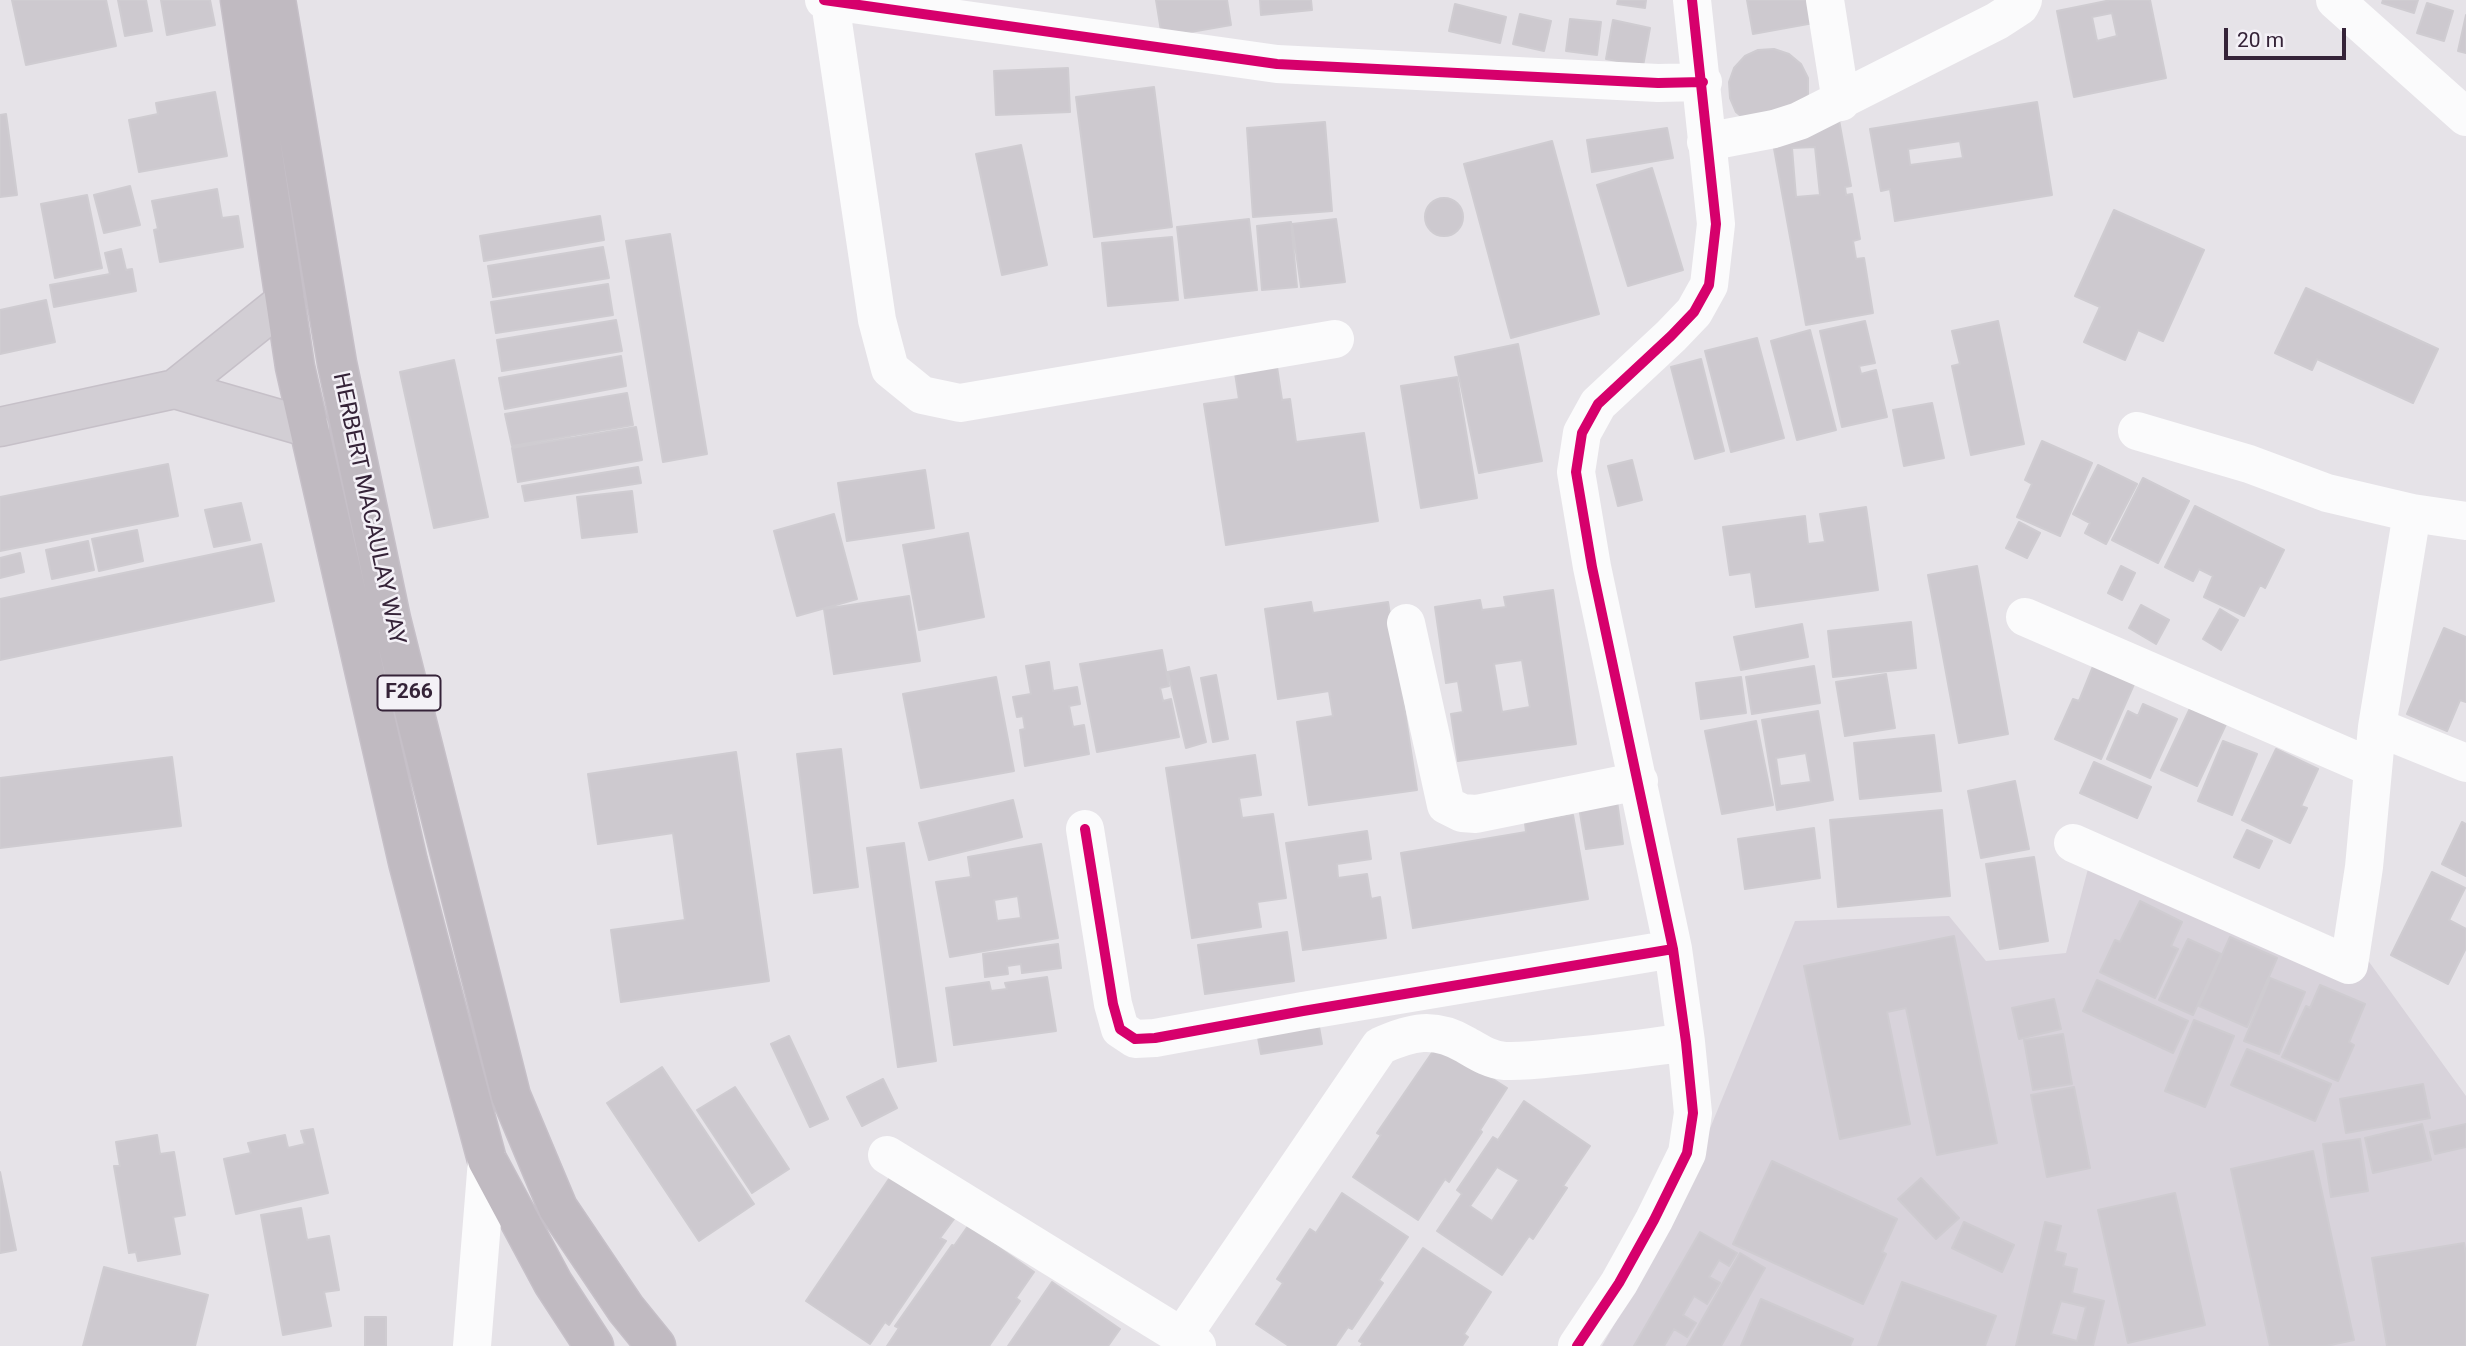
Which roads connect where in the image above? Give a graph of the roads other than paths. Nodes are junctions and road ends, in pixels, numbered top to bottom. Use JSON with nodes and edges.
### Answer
{"nodes":[{"id":1,"x":240,"y":0,"type":"edge"},
{"id":2,"x":276,"y":0,"type":"edge"},
{"id":3,"x":1692,"y":0,"type":"edge"},
{"id":4,"x":1825,"y":0,"type":"edge"},
{"id":5,"x":2023,"y":0,"type":"edge"},
{"id":6,"x":2334,"y":0,"type":"edge"},
{"id":7,"x":827,"y":1,"type":"edge"},
{"id":8,"x":1703,"y":82,"type":"junction"},
{"id":9,"x":1841,"y":102,"type":"junction"},
{"id":10,"x":2466,"y":117,"type":"edge"},
{"id":11,"x":1706,"y":142,"type":"junction"},
{"id":12,"x":285,"y":301,"type":"junction"},
{"id":13,"x":1335,"y":339,"type":"dead end"},
{"id":14,"x":175,"y":389,"type":"junction"},
{"id":15,"x":0,"y":427,"type":"edge"},
{"id":16,"x":310,"y":428,"type":"junction"},
{"id":17,"x":2137,"y":431,"type":"dead end"},
{"id":18,"x":2413,"y":513,"type":"junction"},
{"id":19,"x":2466,"y":521,"type":"edge"},
{"id":20,"x":2025,"y":617,"type":"dead end"},
{"id":21,"x":1406,"y":623,"type":"dead end"},
{"id":22,"x":2377,"y":727,"type":"junction"},
{"id":23,"x":2466,"y":763,"type":"edge"},
{"id":24,"x":2373,"y":768,"type":"junction"},
{"id":25,"x":1639,"y":781,"type":"junction"},
{"id":26,"x":1085,"y":829,"type":"dead end"},
{"id":27,"x":2073,"y":843,"type":"dead end"},
{"id":28,"x":1673,"y":949,"type":"junction"},
{"id":29,"x":1686,"y":1042,"type":"junction"},
{"id":30,"x":887,"y":1155,"type":"dead end"},
{"id":31,"x":487,"y":1160,"type":"junction"},
{"id":32,"x":1190,"y":1341,"type":"edge"},
{"id":33,"x":588,"y":1344,"type":"edge"},
{"id":34,"x":472,"y":1346,"type":"edge"},
{"id":35,"x":656,"y":1346,"type":"edge"},
{"id":36,"x":1577,"y":1346,"type":"edge"}],
"edges":[{"from":1,"to":12,"type":"highway","name":"HERBERT MACAULAY WAY","number":"F266"},
{"from":2,"to":35,"type":"highway","name":"HERBERT MACAULAY WAY","number":"F266"},
{"from":3,"to":8,"type":"street"},
{"from":4,"to":9,"type":"street"},
{"from":5,"to":9,"type":"street"},
{"from":6,"to":10,"type":"street"},
{"from":7,"to":8,"type":"street"},
{"from":7,"to":13,"type":"street"},
{"from":8,"to":11,"type":"street"},
{"from":9,"to":11,"type":"street"},
{"from":11,"to":25,"type":"street"},
{"from":12,"to":14,"type":"main road"},
{"from":12,"to":16,"type":"highway","name":"HERBERT MACAULAY WAY","number":"F266"},
{"from":14,"to":15,"type":"main road"},
{"from":14,"to":16,"type":"main road"},
{"from":16,"to":31,"type":"highway","name":"HERBERT MACAULAY WAY","number":"F266"},
{"from":17,"to":18,"type":"street"},
{"from":18,"to":19,"type":"street"},
{"from":18,"to":22,"type":"street"},
{"from":20,"to":24,"type":"street"},
{"from":21,"to":25,"type":"street"},
{"from":22,"to":23,"type":"street"},
{"from":22,"to":24,"type":"street"},
{"from":24,"to":27,"type":"street"},
{"from":25,"to":28,"type":"street"},
{"from":26,"to":28,"type":"street"},
{"from":28,"to":29,"type":"street"},
{"from":29,"to":32,"type":"street"},
{"from":29,"to":36,"type":"street"},
{"from":30,"to":32,"type":"street"},
{"from":31,"to":33,"type":"highway","name":"HERBERT MACAULAY WAY","number":"F266"},
{"from":31,"to":34,"type":"street"}]}
